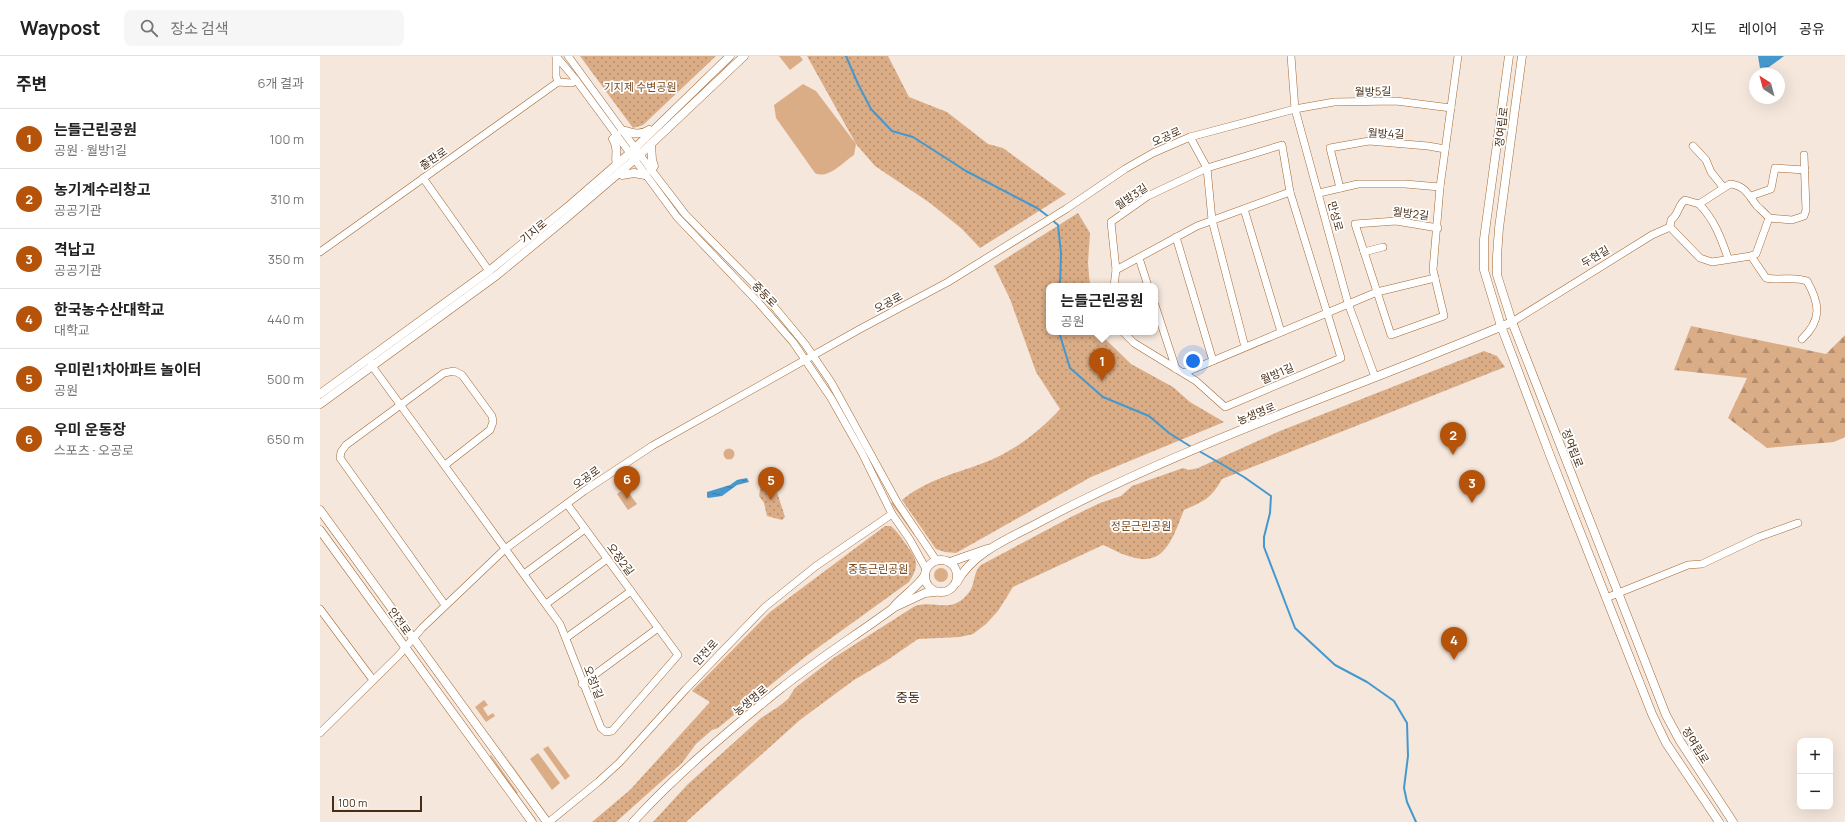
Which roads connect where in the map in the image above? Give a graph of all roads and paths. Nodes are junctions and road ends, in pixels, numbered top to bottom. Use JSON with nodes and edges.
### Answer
{"nodes":[{"id":1,"x":556,"y":56,"type":"edge"},
{"id":2,"x":568,"y":56,"type":"edge"},
{"id":3,"x":730,"y":56,"type":"edge"},
{"id":4,"x":744,"y":56,"type":"edge"},
{"id":5,"x":1291,"y":56,"type":"edge"},
{"id":6,"x":1458,"y":56,"type":"edge"},
{"id":7,"x":1509,"y":56,"type":"edge"},
{"id":8,"x":1522,"y":56,"type":"edge"},
{"id":9,"x":576,"y":80,"type":"junction"},
{"id":10,"x":558,"y":82,"type":"junction"},
{"id":11,"x":1451,"y":108,"type":"junction"},
{"id":12,"x":1295,"y":109,"type":"junction"},
{"id":13,"x":652,"y":132,"type":"junction"},
{"id":14,"x":620,"y":133,"type":"junction"},
{"id":15,"x":1190,"y":137,"type":"junction"},
{"id":16,"x":651,"y":144,"type":"junction"},
{"id":17,"x":1693,"y":146,"type":"dead end"},
{"id":18,"x":1445,"y":149,"type":"junction"},
{"id":19,"x":634,"y":154,"type":"junction"},
{"id":20,"x":1804,"y":155,"type":"dead end"},
{"id":21,"x":617,"y":164,"type":"junction"},
{"id":22,"x":1207,"y":168,"type":"junction"},
{"id":23,"x":1805,"y":170,"type":"junction"},
{"id":24,"x":618,"y":173,"type":"junction"},
{"id":25,"x":648,"y":173,"type":"junction"},
{"id":26,"x":423,"y":178,"type":"junction"},
{"id":27,"x":1440,"y":187,"type":"junction"},
{"id":28,"x":1723,"y":187,"type":"junction"},
{"id":29,"x":1340,"y":188,"type":"junction"},
{"id":30,"x":1290,"y":192,"type":"junction"},
{"id":31,"x":1319,"y":193,"type":"junction"},
{"id":32,"x":1751,"y":196,"type":"junction"},
{"id":33,"x":1699,"y":204,"type":"junction"},
{"id":34,"x":1244,"y":208,"type":"junction"},
{"id":35,"x":1769,"y":218,"type":"junction"},
{"id":36,"x":1212,"y":220,"type":"junction"},
{"id":37,"x":1670,"y":227,"type":"junction"},
{"id":38,"x":1438,"y":228,"type":"junction"},
{"id":39,"x":1176,"y":237,"type":"junction"},
{"id":40,"x":1383,"y":247,"type":"dead end"},
{"id":41,"x":1308,"y":249,"type":"joint"},
{"id":42,"x":320,"y":252,"type":"edge"},
{"id":43,"x":1364,"y":252,"type":"junction"},
{"id":44,"x":1752,"y":256,"type":"junction"},
{"id":45,"x":1139,"y":258,"type":"junction"},
{"id":46,"x":1728,"y":258,"type":"junction"},
{"id":47,"x":1116,"y":270,"type":"junction"},
{"id":48,"x":490,"y":271,"type":"junction"},
{"id":49,"x":1435,"y":278,"type":"junction"},
{"id":50,"x":1114,"y":283,"type":"edge"},
{"id":51,"x":1147,"y":283,"type":"edge"},
{"id":52,"x":1377,"y":292,"type":"junction"},
{"id":53,"x":1348,"y":303,"type":"junction"},
{"id":54,"x":1534,"y":308,"type":"joint"},
{"id":55,"x":1327,"y":312,"type":"junction"},
{"id":56,"x":1158,"y":314,"type":"edge"},
{"id":57,"x":1512,"y":322,"type":"junction"},
{"id":58,"x":1501,"y":326,"type":"junction"},
{"id":59,"x":1281,"y":332,"type":"junction"},
{"id":60,"x":1126,"y":335,"type":"edge"},
{"id":61,"x":1802,"y":339,"type":"dead end"},
{"id":62,"x":1246,"y":347,"type":"junction"},
{"id":63,"x":814,"y":356,"type":"junction"},
{"id":64,"x":370,"y":357,"type":"junction"},
{"id":65,"x":806,"y":360,"type":"junction"},
{"id":66,"x":1213,"y":361,"type":"junction"},
{"id":67,"x":372,"y":366,"type":"junction"},
{"id":68,"x":1176,"y":369,"type":"junction"},
{"id":69,"x":1184,"y":373,"type":"junction"},
{"id":70,"x":1375,"y":377,"type":"junction"},
{"id":71,"x":320,"y":394,"type":"edge"},
{"id":72,"x":320,"y":404,"type":"edge"},
{"id":73,"x":401,"y":405,"type":"junction"},
{"id":74,"x":445,"y":465,"type":"junction"},
{"id":75,"x":567,"y":504,"type":"junction"},
{"id":76,"x":320,"y":510,"type":"edge"},
{"id":77,"x":892,"y":514,"type":"junction"},
{"id":78,"x":1798,"y":523,"type":"dead end"},
{"id":79,"x":585,"y":529,"type":"junction"},
{"id":80,"x":320,"y":530,"type":"edge"},
{"id":81,"x":990,"y":548,"type":"junction"},
{"id":82,"x":506,"y":549,"type":"junction"},
{"id":83,"x":607,"y":559,"type":"junction"},
{"id":84,"x":936,"y":560,"type":"junction"},
{"id":85,"x":950,"y":562,"type":"junction"},
{"id":86,"x":925,"y":572,"type":"junction"},
{"id":87,"x":524,"y":574,"type":"junction"},
{"id":88,"x":957,"y":582,"type":"junction"},
{"id":89,"x":631,"y":591,"type":"junction"},
{"id":90,"x":935,"y":592,"type":"junction"},
{"id":91,"x":1617,"y":594,"type":"junction"},
{"id":92,"x":1606,"y":598,"type":"junction"},
{"id":93,"x":546,"y":604,"type":"junction"},
{"id":94,"x":445,"y":605,"type":"junction"},
{"id":95,"x":320,"y":609,"type":"edge"},
{"id":96,"x":892,"y":609,"type":"junction"},
{"id":97,"x":658,"y":628,"type":"junction"},
{"id":98,"x":412,"y":638,"type":"junction"},
{"id":99,"x":566,"y":638,"type":"junction"},
{"id":100,"x":405,"y":648,"type":"junction"},
{"id":101,"x":678,"y":655,"type":"joint"},
{"id":102,"x":1647,"y":665,"type":"junction"},
{"id":103,"x":1635,"y":670,"type":"junction"},
{"id":104,"x":373,"y":680,"type":"junction"},
{"id":105,"x":582,"y":684,"type":"junction"},
{"id":106,"x":320,"y":733,"type":"edge"},
{"id":107,"x":532,"y":822,"type":"edge"},
{"id":108,"x":548,"y":822,"type":"edge"},
{"id":109,"x":633,"y":822,"type":"edge"},
{"id":110,"x":1719,"y":822,"type":"edge"},
{"id":111,"x":1734,"y":822,"type":"edge"}],
"edges":[{"from":1,"to":9,"type":"street","name":"중동로"},
{"from":1,"to":10,"type":"street"},
{"from":2,"to":14,"type":"street","name":"중동로"},
{"from":3,"to":13,"type":"street","name":"기지로"},
{"from":4,"to":16,"type":"street","name":"기지로"},
{"from":5,"to":12,"type":"street","name":"만성로"},
{"from":6,"to":11,"type":"street"},
{"from":7,"to":58,"type":"street","name":"정여립로"},
{"from":8,"to":57,"type":"street","name":"정여립로"},
{"from":9,"to":10,"type":"street","name":"출판로"},
{"from":9,"to":14,"type":"street","name":"중동로"},
{"from":10,"to":26,"type":"street","name":"출판로"},
{"from":11,"to":12,"type":"street","name":"월방5길"},
{"from":11,"to":18,"type":"street"},
{"from":12,"to":15,"type":"street","name":"오공로"},
{"from":12,"to":31,"type":"street","name":"만성로"},
{"from":13,"to":14,"type":"street"},
{"from":13,"to":19,"type":"street","name":"기지로"},
{"from":14,"to":19,"type":"street","name":"중동로"},
{"from":14,"to":21,"type":"street"},
{"from":15,"to":22,"type":"street"},
{"from":15,"to":63,"type":"street","name":"오공로"},
{"from":16,"to":19,"type":"street","name":"기지로"},
{"from":16,"to":25,"type":"street"},
{"from":17,"to":28,"type":"street"},
{"from":18,"to":27,"type":"street"},
{"from":18,"to":29,"type":"street","name":"월방4길"},
{"from":19,"to":21,"type":"street","name":"기지로"},
{"from":19,"to":24,"type":"street","name":"기지로"},
{"from":19,"to":25,"type":"street","name":"중동로"},
{"from":20,"to":23,"type":"street"},
{"from":21,"to":48,"type":"street","name":"기지로"},
{"from":22,"to":30,"type":"street","name":"월방3길"},
{"from":22,"to":36,"type":"street"},
{"from":22,"to":47,"type":"street","name":"월방3길"},
{"from":23,"to":32,"type":"street"},
{"from":23,"to":35,"type":"street"},
{"from":24,"to":25,"type":"street"},
{"from":24,"to":67,"type":"street","name":"기지로"},
{"from":25,"to":63,"type":"street","name":"중동로"},
{"from":25,"to":65,"type":"street","name":"중동로"},
{"from":26,"to":42,"type":"street","name":"출판로"},
{"from":26,"to":48,"type":"street"},
{"from":27,"to":29,"type":"street"},
{"from":27,"to":38,"type":"street"},
{"from":28,"to":32,"type":"street"},
{"from":28,"to":33,"type":"street"},
{"from":29,"to":31,"type":"street"},
{"from":30,"to":34,"type":"street"},
{"from":30,"to":41,"type":"street","name":"월방3길"},
{"from":31,"to":53,"type":"street","name":"만성로"},
{"from":32,"to":35,"type":"street"},
{"from":33,"to":37,"type":"street"},
{"from":33,"to":46,"type":"street"},
{"from":34,"to":36,"type":"street"},
{"from":34,"to":59,"type":"street"},
{"from":35,"to":44,"type":"street"},
{"from":36,"to":39,"type":"street"},
{"from":36,"to":62,"type":"street"},
{"from":37,"to":46,"type":"street"},
{"from":37,"to":54,"type":"street","name":"두현길"},
{"from":38,"to":43,"type":"street","name":"월방2길"},
{"from":38,"to":49,"type":"street","name":"월방2길"},
{"from":39,"to":45,"type":"street"},
{"from":39,"to":66,"type":"street"},
{"from":40,"to":43,"type":"street"},
{"from":41,"to":55,"type":"street","name":"월방1길"},
{"from":43,"to":52,"type":"street","name":"월방2길"},
{"from":44,"to":46,"type":"street"},
{"from":44,"to":61,"type":"street"},
{"from":45,"to":47,"type":"street"},
{"from":45,"to":51,"type":"street"},
{"from":47,"to":50,"type":"street","name":"월방3길"},
{"from":48,"to":64,"type":"street","name":"기지로"},
{"from":49,"to":52,"type":"street"},
{"from":49,"to":52,"type":"street","name":"월방2길"},
{"from":52,"to":53,"type":"street"},
{"from":53,"to":55,"type":"street"},
{"from":53,"to":70,"type":"street","name":"만성로"},
{"from":54,"to":57,"type":"street","name":"농생명로"},
{"from":55,"to":59,"type":"street"},
{"from":55,"to":69,"type":"street","name":"월방1길"},
{"from":56,"to":68,"type":"street"},
{"from":57,"to":58,"type":"street","name":"농생명로"},
{"from":57,"to":91,"type":"street","name":"정여립로"},
{"from":58,"to":70,"type":"street","name":"농생명로"},
{"from":58,"to":92,"type":"street","name":"정여립로"},
{"from":59,"to":62,"type":"street"},
{"from":60,"to":68,"type":"street","name":"월방1길"},
{"from":62,"to":66,"type":"street"},
{"from":63,"to":65,"type":"street","name":"오공로"},
{"from":63,"to":84,"type":"street","name":"중동로"},
{"from":64,"to":67,"type":"street"},
{"from":64,"to":71,"type":"street","name":"기지로"},
{"from":65,"to":75,"type":"street","name":"오공로"},
{"from":65,"to":77,"type":"street","name":"중동로"},
{"from":66,"to":69,"type":"street"},
{"from":67,"to":72,"type":"street","name":"기지로"},
{"from":67,"to":73,"type":"street"},
{"from":68,"to":69,"type":"street","name":"월방1길"},
{"from":70,"to":81,"type":"street","name":"농생명로"},
{"from":73,"to":74,"type":"street"},
{"from":73,"to":74,"type":"street"},
{"from":73,"to":94,"type":"street"},
{"from":74,"to":82,"type":"street"},
{"from":75,"to":79,"type":"street","name":"오정2길"},
{"from":75,"to":82,"type":"street","name":"오공로"},
{"from":76,"to":98,"type":"street","name":"안전로"},
{"from":77,"to":86,"type":"street","name":"중동로"},
{"from":77,"to":108,"type":"street","name":"안전로"},
{"from":78,"to":91,"type":"street"},
{"from":79,"to":83,"type":"street","name":"오정2길"},
{"from":79,"to":87,"type":"street"},
{"from":80,"to":100,"type":"street","name":"안전로"},
{"from":81,"to":85,"type":"street"},
{"from":81,"to":88,"type":"street"},
{"from":82,"to":87,"type":"street","name":"오정1길"},
{"from":82,"to":94,"type":"street","name":"오공로"},
{"from":83,"to":89,"type":"street","name":"오정2길"},
{"from":83,"to":93,"type":"street"},
{"from":84,"to":85,"type":"street"},
{"from":84,"to":86,"type":"street"},
{"from":85,"to":88,"type":"street"},
{"from":86,"to":90,"type":"street"},
{"from":86,"to":96,"type":"street"},
{"from":87,"to":93,"type":"street","name":"오정1길"},
{"from":88,"to":90,"type":"street"},
{"from":89,"to":97,"type":"street","name":"오정2길"},
{"from":89,"to":99,"type":"street"},
{"from":90,"to":96,"type":"street"},
{"from":91,"to":92,"type":"street"},
{"from":91,"to":102,"type":"street","name":"정여립로"},
{"from":92,"to":103,"type":"street","name":"정여립로"},
{"from":93,"to":99,"type":"street","name":"오정1길"},
{"from":94,"to":98,"type":"street","name":"오공로"},
{"from":95,"to":104,"type":"street"},
{"from":96,"to":109,"type":"street","name":"농생명로"},
{"from":97,"to":101,"type":"street","name":"오정2길"},
{"from":97,"to":105,"type":"street"},
{"from":98,"to":100,"type":"street","name":"오공로"},
{"from":98,"to":108,"type":"street","name":"안전로"},
{"from":99,"to":105,"type":"street","name":"오정1길"},
{"from":100,"to":104,"type":"street","name":"오공로"},
{"from":100,"to":107,"type":"street","name":"안전로"},
{"from":101,"to":105,"type":"street","name":"오정1길"},
{"from":102,"to":103,"type":"street"},
{"from":102,"to":111,"type":"street","name":"정여립로"},
{"from":103,"to":110,"type":"street","name":"정여립로"},
{"from":104,"to":106,"type":"street","name":"오공로"}]}
